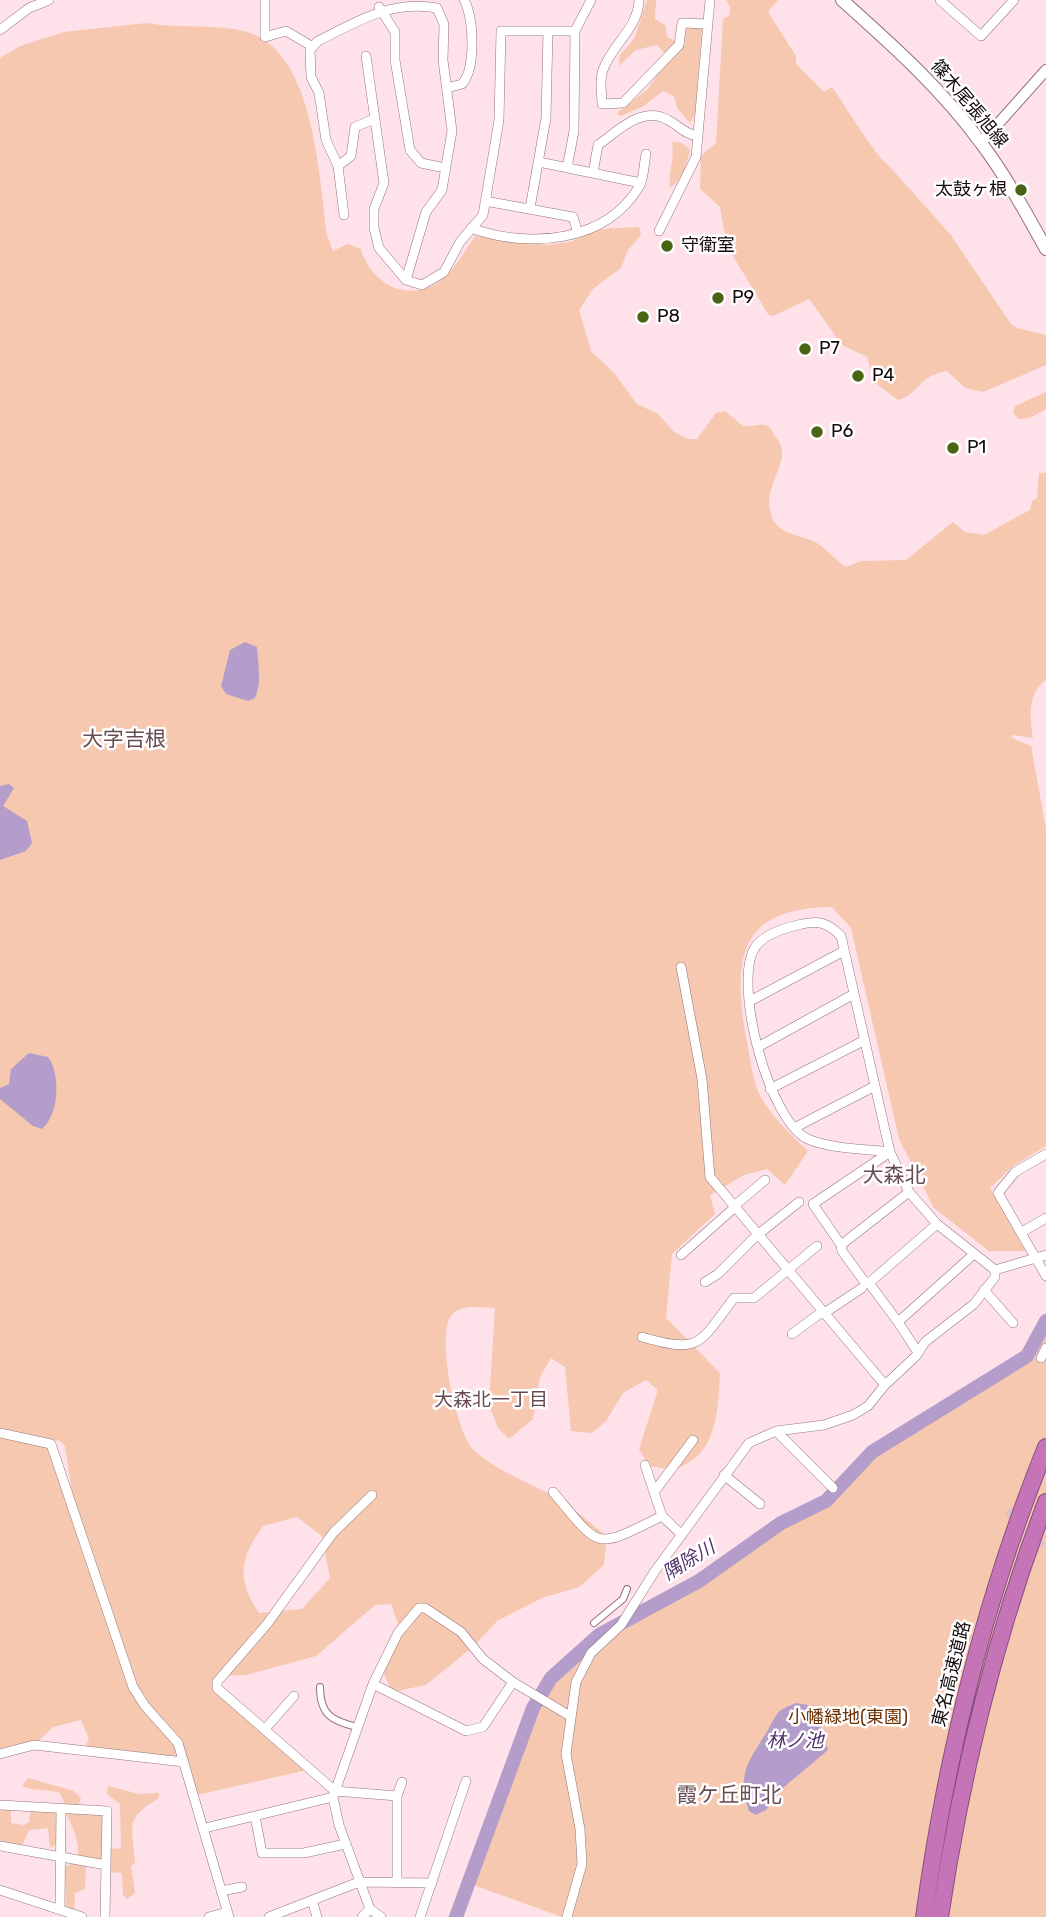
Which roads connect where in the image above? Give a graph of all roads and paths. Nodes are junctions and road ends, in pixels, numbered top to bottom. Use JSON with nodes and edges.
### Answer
{"nodes":[{"id":1,"x":49,"y":0,"type":"edge"},
{"id":2,"x":265,"y":0,"type":"edge"},
{"id":3,"x":464,"y":0,"type":"edge"},
{"id":4,"x":591,"y":0,"type":"edge"},
{"id":5,"x":639,"y":0,"type":"edge"},
{"id":6,"x":710,"y":0,"type":"edge"},
{"id":7,"x":842,"y":0,"type":"edge"},
{"id":8,"x":940,"y":0,"type":"edge"},
{"id":9,"x":1014,"y":0,"type":"edge"},
{"id":10,"x":379,"y":7,"type":"junction"},
{"id":11,"x":708,"y":24,"type":"junction"},
{"id":12,"x":0,"y":30,"type":"edge"},
{"id":13,"x":575,"y":31,"type":"junction"},
{"id":14,"x":548,"y":32,"type":"junction"},
{"id":15,"x":313,"y":47,"type":"junction"},
{"id":16,"x":366,"y":55,"type":"dead end"},
{"id":17,"x":1046,"y":70,"type":"edge"},
{"id":18,"x":447,"y":88,"type":"junction"},
{"id":19,"x":374,"y":120,"type":"junction"},
{"id":20,"x":698,"y":136,"type":"junction"},
{"id":21,"x":981,"y":143,"type":"junction"},
{"id":22,"x":646,"y":154,"type":"dead end"},
{"id":23,"x":540,"y":162,"type":"junction"},
{"id":24,"x":338,"y":166,"type":"junction"},
{"id":25,"x":566,"y":168,"type":"junction"},
{"id":26,"x":445,"y":169,"type":"junction"},
{"id":27,"x":593,"y":173,"type":"junction"},
{"id":28,"x":641,"y":183,"type":"junction"},
{"id":29,"x":485,"y":201,"type":"junction"},
{"id":30,"x":530,"y":208,"type":"junction"},
{"id":31,"x":344,"y":215,"type":"dead end"},
{"id":32,"x":471,"y":228,"type":"junction"},
{"id":33,"x":659,"y":231,"type":"dead end"},
{"id":34,"x":578,"y":233,"type":"junction"},
{"id":35,"x":1046,"y":249,"type":"edge"},
{"id":36,"x":406,"y":280,"type":"junction"},
{"id":37,"x":844,"y":951,"type":"junction"},
{"id":38,"x":681,"y":967,"type":"dead end"},
{"id":39,"x":854,"y":994,"type":"junction"},
{"id":40,"x":750,"y":1000,"type":"junction"},
{"id":41,"x":865,"y":1040,"type":"junction"},
{"id":42,"x":758,"y":1047,"type":"junction"},
{"id":43,"x":875,"y":1086,"type":"junction"},
{"id":44,"x":770,"y":1089,"type":"junction"},
{"id":45,"x":794,"y":1128,"type":"junction"},
{"id":46,"x":890,"y":1152,"type":"junction"},
{"id":47,"x":1046,"y":1154,"type":"edge"},
{"id":48,"x":765,"y":1180,"type":"dead end"},
{"id":49,"x":909,"y":1192,"type":"junction"},
{"id":50,"x":799,"y":1202,"type":"dead end"},
{"id":51,"x":733,"y":1208,"type":"junction"},
{"id":52,"x":1046,"y":1218,"type":"edge"},
{"id":53,"x":937,"y":1224,"type":"junction"},
{"id":54,"x":1022,"y":1233,"type":"junction"},
{"id":55,"x":756,"y":1236,"type":"junction"},
{"id":56,"x":841,"y":1245,"type":"junction"},
{"id":57,"x":817,"y":1247,"type":"dead end"},
{"id":58,"x":974,"y":1254,"type":"junction"},
{"id":59,"x":681,"y":1255,"type":"dead end"},
{"id":60,"x":1046,"y":1255,"type":"edge"},
{"id":61,"x":1035,"y":1258,"type":"junction"},
{"id":62,"x":787,"y":1270,"type":"junction"},
{"id":63,"x":995,"y":1270,"type":"junction"},
{"id":64,"x":1046,"y":1276,"type":"edge"},
{"id":65,"x":705,"y":1282,"type":"dead end"},
{"id":66,"x":865,"y":1285,"type":"junction"},
{"id":67,"x":984,"y":1290,"type":"junction"},
{"id":68,"x":823,"y":1313,"type":"junction"},
{"id":69,"x":898,"y":1322,"type":"junction"},
{"id":70,"x":1013,"y":1323,"type":"dead end"},
{"id":71,"x":792,"y":1335,"type":"dead end"},
{"id":72,"x":642,"y":1337,"type":"dead end"},
{"id":73,"x":1046,"y":1348,"type":"edge"},
{"id":74,"x":917,"y":1351,"type":"junction"},
{"id":75,"x":1041,"y":1358,"type":"dead end"},
{"id":76,"x":885,"y":1385,"type":"junction"},
{"id":77,"x":776,"y":1431,"type":"junction"},
{"id":78,"x":0,"y":1433,"type":"edge"},
{"id":79,"x":694,"y":1440,"type":"dead end"},
{"id":80,"x":1046,"y":1447,"type":"edge"},
{"id":81,"x":645,"y":1465,"type":"dead end"},
{"id":82,"x":724,"y":1475,"type":"junction"},
{"id":83,"x":833,"y":1488,"type":"dead end"},
{"id":84,"x":655,"y":1491,"type":"junction"},
{"id":85,"x":553,"y":1492,"type":"dead end"},
{"id":86,"x":372,"y":1495,"type":"dead end"},
{"id":87,"x":1046,"y":1502,"type":"edge"},
{"id":88,"x":760,"y":1504,"type":"dead end"},
{"id":89,"x":662,"y":1516,"type":"junction"},
{"id":90,"x":682,"y":1535,"type":"junction"},
{"id":91,"x":627,"y":1589,"type":"dead end"},
{"id":92,"x":594,"y":1623,"type":"dead end"},
{"id":93,"x":513,"y":1682,"type":"junction"},
{"id":94,"x":373,"y":1684,"type":"junction"},
{"id":95,"x":320,"y":1687,"type":"dead end"},
{"id":96,"x":294,"y":1696,"type":"dead end"},
{"id":97,"x":570,"y":1716,"type":"junction"},
{"id":98,"x":357,"y":1727,"type":"junction"},
{"id":99,"x":265,"y":1729,"type":"junction"},
{"id":100,"x":0,"y":1754,"type":"edge"},
{"id":101,"x":184,"y":1762,"type":"junction"},
{"id":102,"x":466,"y":1781,"type":"dead end"},
{"id":103,"x":402,"y":1782,"type":"dead end"},
{"id":104,"x":334,"y":1794,"type":"junction"},
{"id":105,"x":397,"y":1797,"type":"junction"},
{"id":106,"x":0,"y":1805,"type":"edge"},
{"id":107,"x":61,"y":1809,"type":"junction"},
{"id":108,"x":255,"y":1816,"type":"junction"},
{"id":109,"x":205,"y":1828,"type":"junction"},
{"id":110,"x":345,"y":1844,"type":"junction"},
{"id":111,"x":0,"y":1846,"type":"edge"},
{"id":112,"x":61,"y":1857,"type":"junction"},
{"id":113,"x":106,"y":1866,"type":"junction"},
{"id":114,"x":397,"y":1880,"type":"junction"},
{"id":115,"x":359,"y":1882,"type":"junction"},
{"id":116,"x":432,"y":1883,"type":"junction"},
{"id":117,"x":242,"y":1888,"type":"dead end"},
{"id":118,"x":0,"y":1890,"type":"edge"},
{"id":119,"x":221,"y":1891,"type":"junction"},
{"id":120,"x":312,"y":1900,"type":"junction"},
{"id":121,"x":370,"y":1909,"type":"junction"},
{"id":122,"x":60,"y":1910,"type":"junction"},
{"id":123,"x":228,"y":1914,"type":"edge"},
{"id":124,"x":82,"y":1917,"type":"edge"},
{"id":125,"x":105,"y":1917,"type":"edge"},
{"id":126,"x":209,"y":1917,"type":"edge"},
{"id":127,"x":269,"y":1917,"type":"edge"},
{"id":128,"x":317,"y":1917,"type":"edge"},
{"id":129,"x":362,"y":1917,"type":"edge"},
{"id":130,"x":381,"y":1917,"type":"edge"},
{"id":131,"x":420,"y":1917,"type":"edge"},
{"id":132,"x":567,"y":1917,"type":"edge"},
{"id":133,"x":924,"y":1917,"type":"edge"},
{"id":134,"x":940,"y":1917,"type":"edge"}],
"edges":[{"from":1,"to":12,"type":"street"},
{"from":2,"to":15,"type":"street"},
{"from":3,"to":18,"type":"street"},
{"from":4,"to":13,"type":"street"},
{"from":5,"to":11,"type":"street"},
{"from":6,"to":11,"type":"street"},
{"from":7,"to":21,"type":"main road","name":"篠木尾張旭線"},
{"from":8,"to":9,"type":"street"},
{"from":10,"to":15,"type":"street"},
{"from":10,"to":18,"type":"street"},
{"from":10,"to":26,"type":"street"},
{"from":11,"to":20,"type":"street"},
{"from":13,"to":14,"type":"street"},
{"from":13,"to":25,"type":"street"},
{"from":14,"to":23,"type":"street"},
{"from":14,"to":29,"type":"street"},
{"from":15,"to":24,"type":"street"},
{"from":16,"to":19,"type":"street"},
{"from":17,"to":21,"type":"street"},
{"from":18,"to":26,"type":"street"},
{"from":19,"to":24,"type":"street"},
{"from":19,"to":36,"type":"street"},
{"from":20,"to":27,"type":"street"},
{"from":20,"to":33,"type":"street"},
{"from":21,"to":35,"type":"main road","name":"篠木尾張旭線"},
{"from":22,"to":28,"type":"street"},
{"from":23,"to":25,"type":"street"},
{"from":23,"to":30,"type":"street"},
{"from":24,"to":31,"type":"street"},
{"from":25,"to":27,"type":"street"},
{"from":26,"to":36,"type":"street"},
{"from":27,"to":28,"type":"street"},
{"from":28,"to":34,"type":"street"},
{"from":29,"to":30,"type":"street"},
{"from":29,"to":32,"type":"street"},
{"from":30,"to":34,"type":"street"},
{"from":32,"to":34,"type":"street"},
{"from":32,"to":36,"type":"street"},
{"from":37,"to":39,"type":"street"},
{"from":37,"to":40,"type":"street"},
{"from":37,"to":40,"type":"street"},
{"from":38,"to":51,"type":"street"},
{"from":39,"to":41,"type":"street"},
{"from":39,"to":42,"type":"street"},
{"from":40,"to":42,"type":"street"},
{"from":41,"to":43,"type":"street"},
{"from":41,"to":44,"type":"street"},
{"from":42,"to":44,"type":"street"},
{"from":43,"to":45,"type":"street"},
{"from":43,"to":46,"type":"street"},
{"from":44,"to":45,"type":"street"},
{"from":45,"to":46,"type":"street"},
{"from":46,"to":49,"type":"street"},
{"from":46,"to":56,"type":"street"},
{"from":47,"to":54,"type":"street"},
{"from":48,"to":51,"type":"street"},
{"from":49,"to":53,"type":"street"},
{"from":49,"to":56,"type":"street"},
{"from":50,"to":55,"type":"street"},
{"from":51,"to":55,"type":"street"},
{"from":51,"to":59,"type":"street"},
{"from":52,"to":54,"type":"street"},
{"from":53,"to":58,"type":"street"},
{"from":53,"to":66,"type":"street"},
{"from":54,"to":61,"type":"street"},
{"from":55,"to":62,"type":"street"},
{"from":55,"to":65,"type":"street"},
{"from":56,"to":66,"type":"street"},
{"from":57,"to":62,"type":"street"},
{"from":58,"to":63,"type":"street"},
{"from":58,"to":69,"type":"street"},
{"from":60,"to":61,"type":"street"},
{"from":61,"to":63,"type":"street"},
{"from":61,"to":64,"type":"street"},
{"from":62,"to":68,"type":"street"},
{"from":62,"to":72,"type":"street"},
{"from":63,"to":67,"type":"street"},
{"from":66,"to":68,"type":"street"},
{"from":66,"to":69,"type":"street"},
{"from":67,"to":70,"type":"street"},
{"from":67,"to":74,"type":"street"},
{"from":68,"to":71,"type":"street"},
{"from":68,"to":76,"type":"street"},
{"from":69,"to":74,"type":"street"},
{"from":73,"to":75,"type":"street"},
{"from":74,"to":76,"type":"street"},
{"from":76,"to":77,"type":"street"},
{"from":77,"to":82,"type":"street"},
{"from":77,"to":83,"type":"street"},
{"from":78,"to":101,"type":"street"},
{"from":79,"to":84,"type":"street"},
{"from":80,"to":133,"type":"highway","name":"東名高速道路"},
{"from":81,"to":84,"type":"street"},
{"from":82,"to":88,"type":"street"},
{"from":82,"to":90,"type":"street"},
{"from":84,"to":89,"type":"street"},
{"from":85,"to":89,"type":"street"},
{"from":86,"to":99,"type":"street"},
{"from":87,"to":134,"type":"highway"},
{"from":89,"to":90,"type":"street"},
{"from":90,"to":97,"type":"street"},
{"from":91,"to":92,"type":"street"},
{"from":93,"to":94,"type":"street"},
{"from":93,"to":94,"type":"street"},
{"from":93,"to":97,"type":"street"},
{"from":94,"to":98,"type":"street"},
{"from":95,"to":98,"type":"street"},
{"from":96,"to":99,"type":"street"},
{"from":97,"to":132,"type":"street"},
{"from":98,"to":104,"type":"street"},
{"from":99,"to":104,"type":"street"},
{"from":100,"to":101,"type":"street"},
{"from":101,"to":109,"type":"street"},
{"from":102,"to":116,"type":"street"},
{"from":103,"to":105,"type":"street"},
{"from":104,"to":105,"type":"street"},
{"from":104,"to":108,"type":"street"},
{"from":104,"to":110,"type":"street"},
{"from":105,"to":114,"type":"street"},
{"from":106,"to":107,"type":"street"},
{"from":107,"to":112,"type":"street"},
{"from":107,"to":113,"type":"street"},
{"from":108,"to":109,"type":"street"},
{"from":108,"to":110,"type":"street"},
{"from":109,"to":119,"type":"street"},
{"from":110,"to":115,"type":"street"},
{"from":111,"to":112,"type":"street"},
{"from":112,"to":113,"type":"street"},
{"from":112,"to":122,"type":"street"},
{"from":113,"to":125,"type":"street"},
{"from":114,"to":115,"type":"street"},
{"from":114,"to":116,"type":"street"},
{"from":115,"to":120,"type":"street"},
{"from":115,"to":121,"type":"street"},
{"from":116,"to":131,"type":"street"},
{"from":117,"to":119,"type":"street"},
{"from":118,"to":122,"type":"street"},
{"from":119,"to":123,"type":"street"},
{"from":120,"to":127,"type":"street"},
{"from":120,"to":128,"type":"street"},
{"from":121,"to":129,"type":"street"},
{"from":121,"to":130,"type":"street"},
{"from":122,"to":124,"type":"street"},
{"from":123,"to":126,"type":"street"}]}
